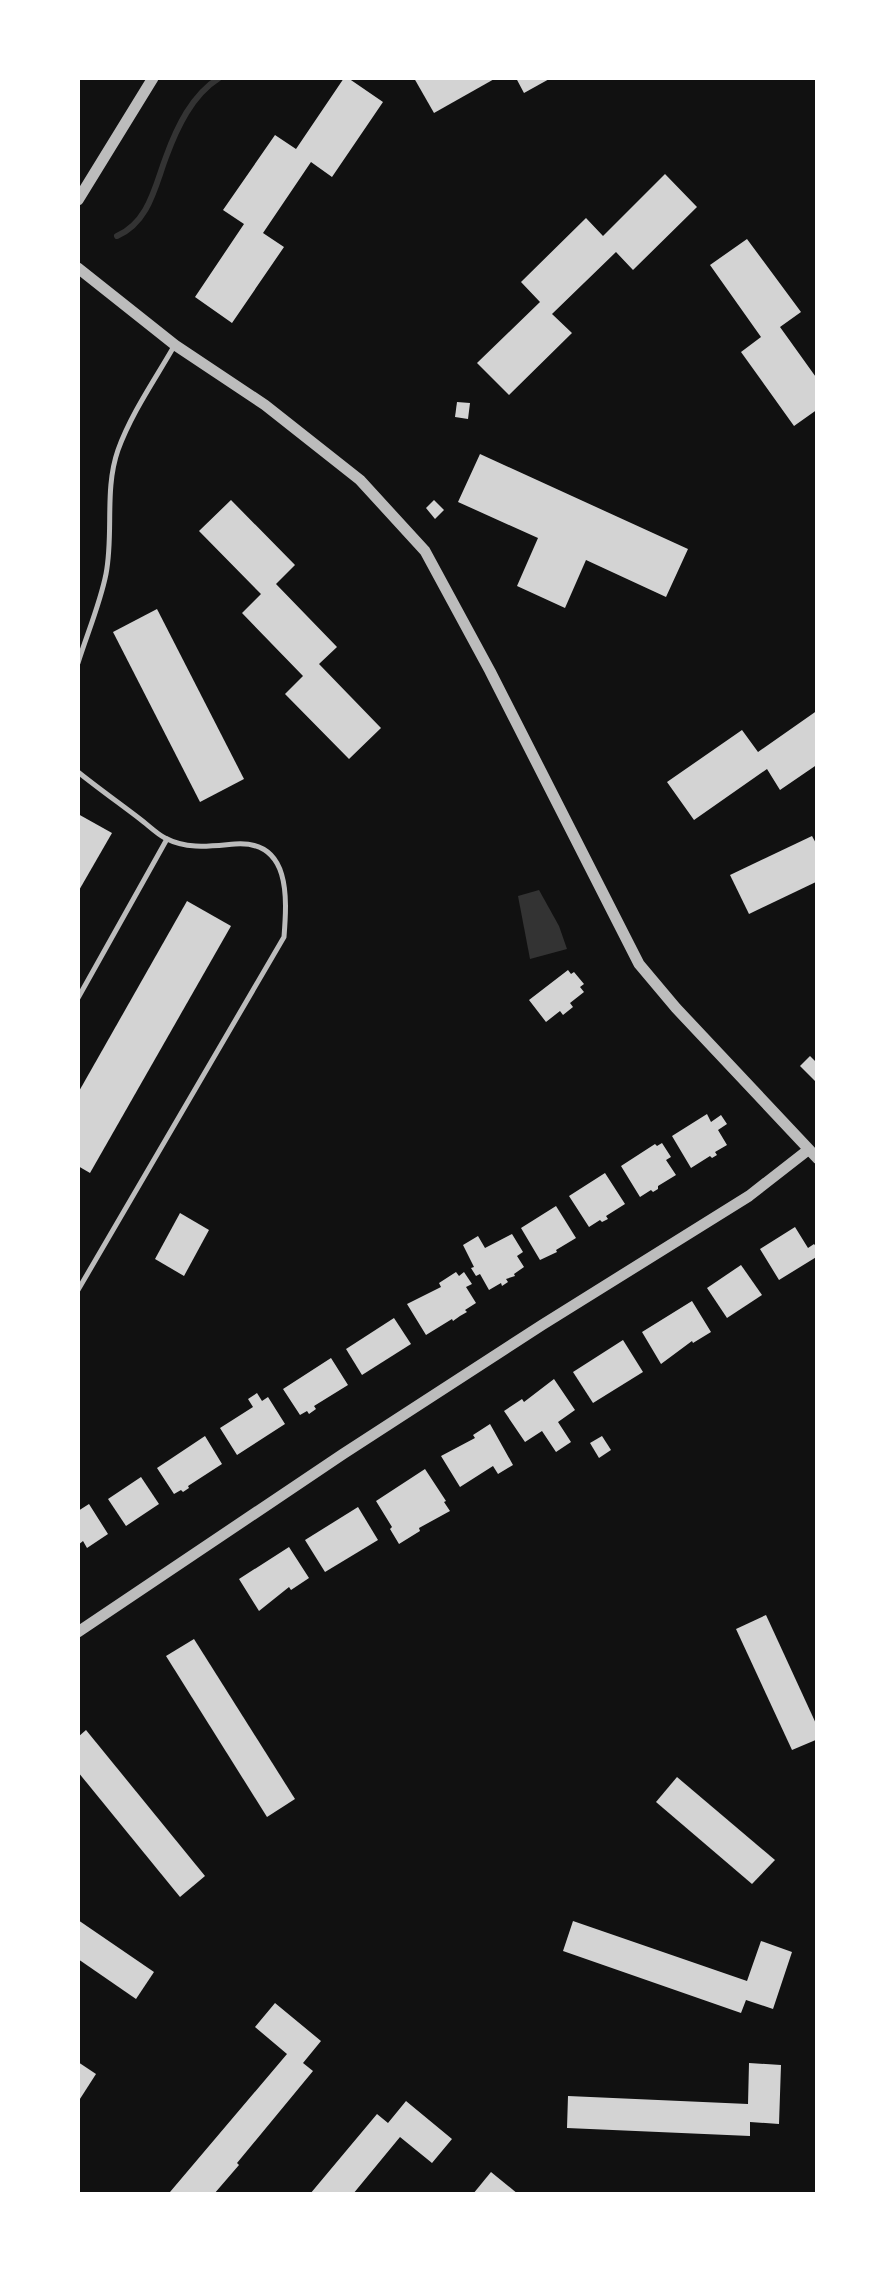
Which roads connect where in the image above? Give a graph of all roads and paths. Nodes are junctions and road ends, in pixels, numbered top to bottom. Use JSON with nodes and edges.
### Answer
{"nodes":[{"id":1,"x":153,"y":78,"type":"edge"},
{"id":2,"x":78,"y":200,"type":"edge"},
{"id":3,"x":78,"y":268,"type":"edge"},
{"id":4,"x":175,"y":345,"type":"junction"},
{"id":5,"x":78,"y":662,"type":"edge"},
{"id":6,"x":78,"y":772,"type":"edge"},
{"id":7,"x":167,"y":839,"type":"junction"},
{"id":8,"x":78,"y":998,"type":"edge"},
{"id":9,"x":813,"y":1155,"type":"edge"},
{"id":10,"x":78,"y":1290,"type":"edge"},
{"id":11,"x":78,"y":1632,"type":"edge"}],
"edges":[{"from":1,"to":2,"type":"street"},
{"from":3,"to":4,"type":"street"},
{"from":4,"to":5,"type":"lane"},
{"from":4,"to":9,"type":"street"},
{"from":6,"to":7,"type":"lane"},
{"from":7,"to":8,"type":"lane"},
{"from":7,"to":10,"type":"lane"},
{"from":9,"to":11,"type":"street"}]}
